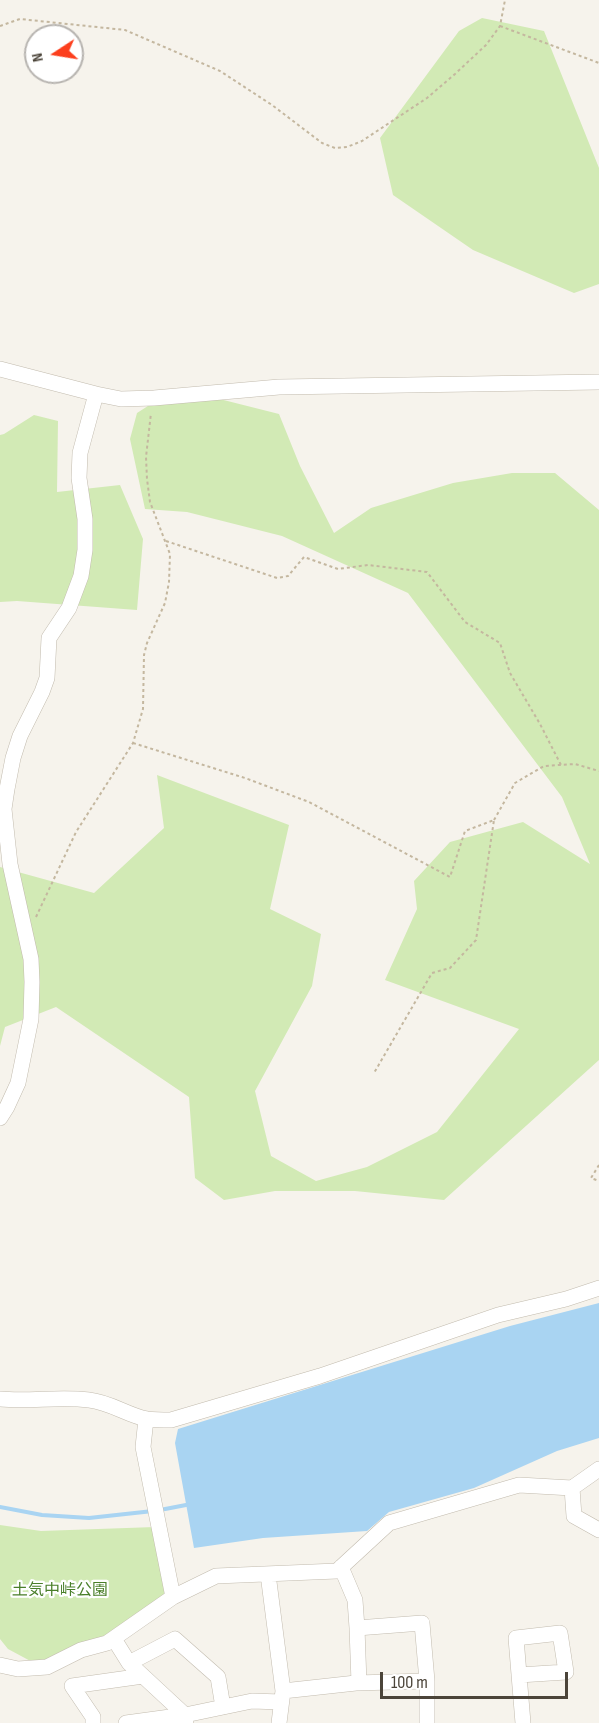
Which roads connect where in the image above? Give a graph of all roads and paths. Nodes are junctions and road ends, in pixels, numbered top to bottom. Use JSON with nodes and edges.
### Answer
{"nodes":[{"id":1,"x":505,"y":0,"type":"edge"},
{"id":2,"x":0,"y":26,"type":"edge"},
{"id":3,"x":500,"y":26,"type":"junction"},
{"id":4,"x":599,"y":63,"type":"edge"},
{"id":5,"x":0,"y":369,"type":"edge"},
{"id":6,"x":599,"y":382,"type":"edge"},
{"id":7,"x":96,"y":394,"type":"junction"},
{"id":8,"x":154,"y":398,"type":"junction"},
{"id":9,"x":165,"y":541,"type":"junction"},
{"id":10,"x":133,"y":743,"type":"junction"},
{"id":11,"x":561,"y":765,"type":"junction"},
{"id":12,"x":599,"y":771,"type":"edge"},
{"id":13,"x":494,"y":820,"type":"junction"},
{"id":14,"x":36,"y":917,"type":"dead end"},
{"id":15,"x":374,"y":1073,"type":"dead end"},
{"id":16,"x":0,"y":1118,"type":"edge"},
{"id":17,"x":599,"y":1165,"type":"edge"},
{"id":18,"x":599,"y":1180,"type":"edge"},
{"id":19,"x":599,"y":1288,"type":"edge"},
{"id":20,"x":0,"y":1398,"type":"edge"},
{"id":21,"x":146,"y":1419,"type":"junction"},
{"id":22,"x":599,"y":1469,"type":"edge"},
{"id":23,"x":572,"y":1488,"type":"junction"},
{"id":24,"x":599,"y":1530,"type":"edge"},
{"id":25,"x":341,"y":1567,"type":"junction"},
{"id":26,"x":268,"y":1574,"type":"junction"},
{"id":27,"x":173,"y":1597,"type":"junction"},
{"id":28,"x":357,"y":1628,"type":"junction"},
{"id":29,"x":114,"y":1639,"type":"junction"},
{"id":30,"x":129,"y":1663,"type":"junction"},
{"id":31,"x":1,"y":1670,"type":"edge"},
{"id":32,"x":519,"y":1675,"type":"dead end"},
{"id":33,"x":144,"y":1676,"type":"junction"},
{"id":34,"x":427,"y":1681,"type":"junction"},
{"id":35,"x":359,"y":1683,"type":"junction"},
{"id":36,"x":282,"y":1697,"type":"junction"},
{"id":37,"x":223,"y":1707,"type":"junction"},
{"id":38,"x":186,"y":1719,"type":"edge"},
{"id":39,"x":146,"y":1722,"type":"edge"},
{"id":40,"x":93,"y":1723,"type":"edge"},
{"id":41,"x":126,"y":1723,"type":"edge"},
{"id":42,"x":279,"y":1723,"type":"edge"},
{"id":43,"x":427,"y":1723,"type":"edge"},
{"id":44,"x":523,"y":1723,"type":"edge"}],
"edges":[{"from":1,"to":3,"type":"path"},
{"from":2,"to":3,"type":"path"},
{"from":3,"to":4,"type":"path"},
{"from":5,"to":7,"type":"street"},
{"from":6,"to":8,"type":"street"},
{"from":7,"to":8,"type":"street"},
{"from":7,"to":16,"type":"street"},
{"from":8,"to":9,"type":"path"},
{"from":9,"to":10,"type":"path"},
{"from":9,"to":11,"type":"path"},
{"from":10,"to":13,"type":"path"},
{"from":10,"to":14,"type":"path"},
{"from":11,"to":12,"type":"path"},
{"from":11,"to":13,"type":"path"},
{"from":13,"to":15,"type":"path"},
{"from":17,"to":18,"type":"path"},
{"from":19,"to":21,"type":"street"},
{"from":20,"to":21,"type":"street"},
{"from":21,"to":27,"type":"street"},
{"from":22,"to":23,"type":"street"},
{"from":23,"to":24,"type":"street"},
{"from":23,"to":25,"type":"street"},
{"from":25,"to":26,"type":"street"},
{"from":25,"to":28,"type":"street"},
{"from":26,"to":27,"type":"street"},
{"from":26,"to":36,"type":"street"},
{"from":27,"to":29,"type":"street"},
{"from":28,"to":34,"type":"street"},
{"from":28,"to":35,"type":"street"},
{"from":29,"to":30,"type":"street"},
{"from":29,"to":31,"type":"street"},
{"from":30,"to":33,"type":"street"},
{"from":30,"to":37,"type":"street"},
{"from":32,"to":44,"type":"street"},
{"from":33,"to":38,"type":"street"},
{"from":33,"to":40,"type":"street"},
{"from":34,"to":35,"type":"street"},
{"from":34,"to":43,"type":"street"},
{"from":35,"to":36,"type":"street"},
{"from":36,"to":37,"type":"street"},
{"from":36,"to":42,"type":"street"},
{"from":37,"to":38,"type":"street"},
{"from":38,"to":39,"type":"street"},
{"from":39,"to":41,"type":"street"}]}
